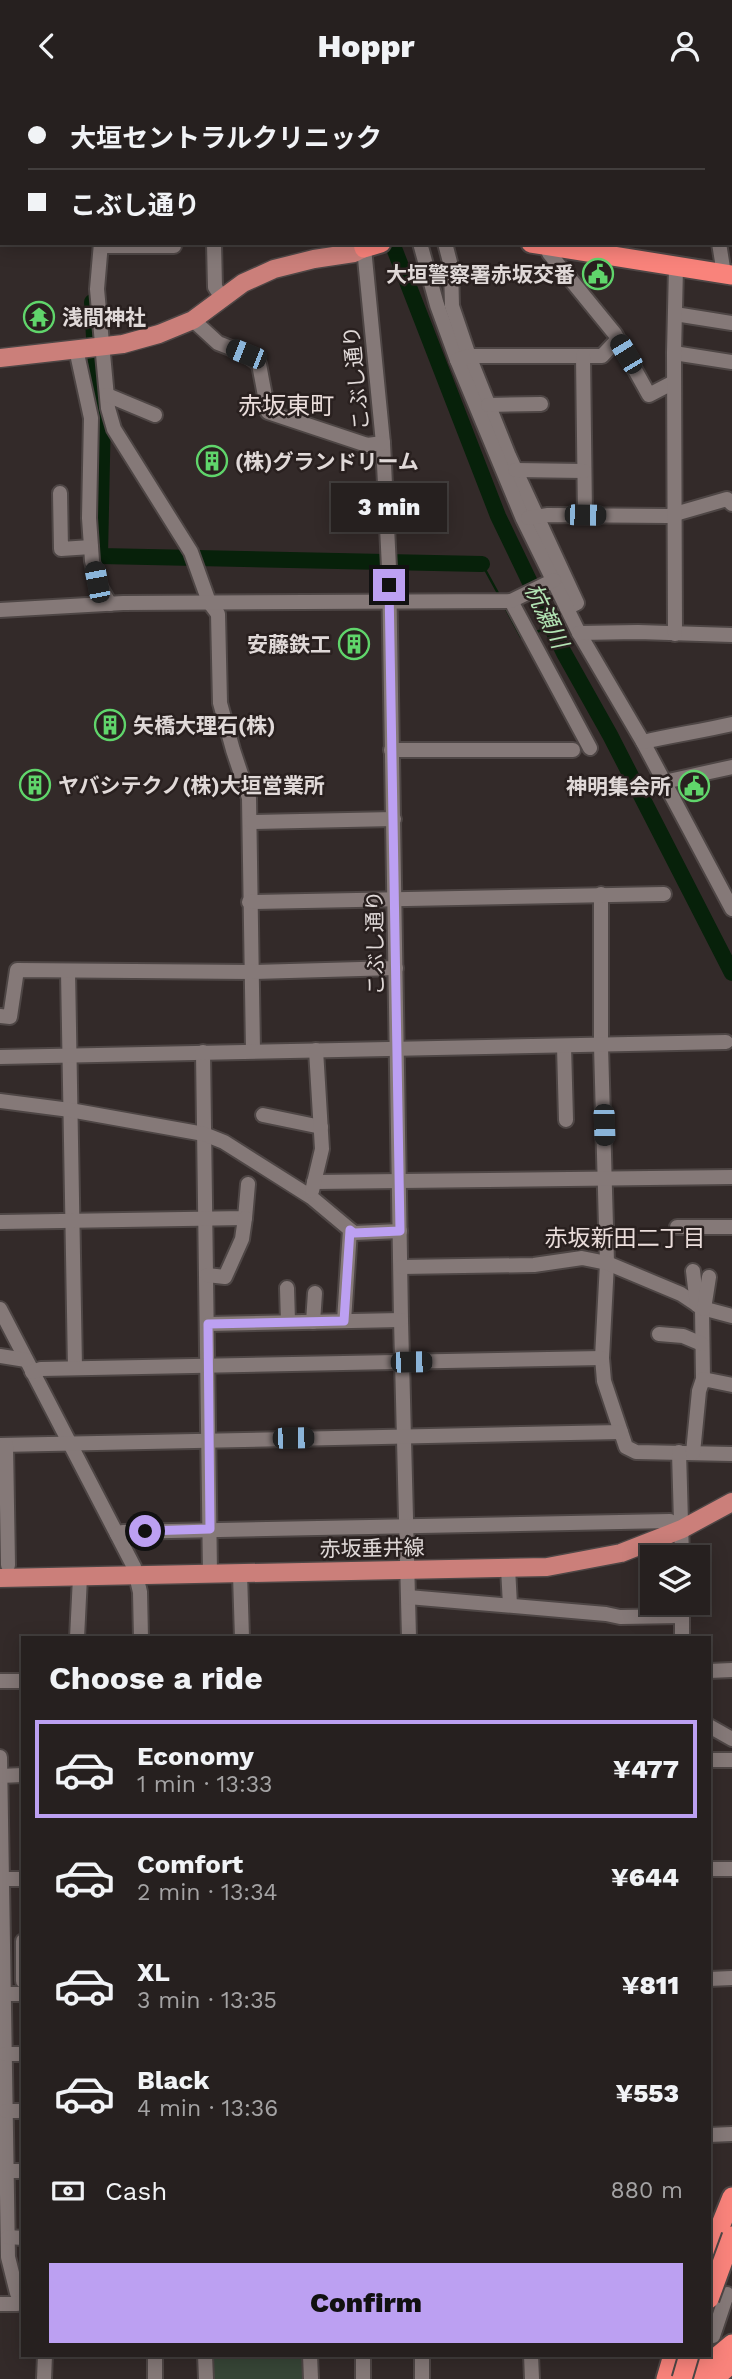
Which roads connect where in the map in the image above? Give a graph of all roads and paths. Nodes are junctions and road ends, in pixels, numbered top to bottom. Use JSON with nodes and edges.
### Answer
{"nodes":[{"id":1,"x":101,"y":245,"type":"edge"},
{"id":2,"x":214,"y":245,"type":"edge"},
{"id":3,"x":369,"y":245,"type":"edge"},
{"id":4,"x":420,"y":245,"type":"edge"},
{"id":5,"x":445,"y":245,"type":"edge"},
{"id":6,"x":540,"y":245,"type":"edge"},
{"id":7,"x":174,"y":246,"type":"dead end"},
{"id":8,"x":724,"y":247,"type":"edge"},
{"id":9,"x":676,"y":267,"type":"junction"},
{"id":10,"x":728,"y":275,"type":"edge"},
{"id":11,"x":222,"y":298,"type":"junction"},
{"id":12,"x":675,"y":314,"type":"junction"},
{"id":13,"x":193,"y":320,"type":"junction"},
{"id":14,"x":732,"y":323,"type":"edge"},
{"id":15,"x":617,"y":340,"type":"junction"},
{"id":16,"x":92,"y":348,"type":"junction"},
{"id":17,"x":674,"y":353,"type":"junction"},
{"id":18,"x":583,"y":356,"type":"junction"},
{"id":19,"x":0,"y":358,"type":"edge"},
{"id":20,"x":463,"y":358,"type":"junction"},
{"id":21,"x":732,"y":362,"type":"edge"},
{"id":22,"x":674,"y":382,"type":"junction"},
{"id":23,"x":107,"y":395,"type":"junction"},
{"id":24,"x":541,"y":404,"type":"dead end"},
{"id":25,"x":488,"y":405,"type":"junction"},
{"id":26,"x":155,"y":415,"type":"dead end"},
{"id":27,"x":383,"y":443,"type":"junction"},
{"id":28,"x":515,"y":470,"type":"junction"},
{"id":29,"x":584,"y":471,"type":"junction"},
{"id":30,"x":60,"y":493,"type":"dead end"},
{"id":31,"x":730,"y":499,"type":"edge"},
{"id":32,"x":674,"y":514,"type":"junction"},
{"id":33,"x":585,"y":515,"type":"junction"},
{"id":34,"x":529,"y":518,"type":"junction"},
{"id":35,"x":91,"y":547,"type":"junction"},
{"id":36,"x":551,"y":582,"type":"junction"},
{"id":37,"x":508,"y":601,"type":"junction"},
{"id":38,"x":389,"y":602,"type":"junction"},
{"id":39,"x":209,"y":603,"type":"junction"},
{"id":40,"x":110,"y":604,"type":"junction"},
{"id":41,"x":567,"y":608,"type":"junction"},
{"id":42,"x":0,"y":610,"type":"edge"},
{"id":43,"x":579,"y":633,"type":"junction"},
{"id":44,"x":676,"y":634,"type":"junction"},
{"id":45,"x":732,"y":635,"type":"edge"},
{"id":46,"x":732,"y":724,"type":"edge"},
{"id":47,"x":643,"y":742,"type":"junction"},
{"id":48,"x":590,"y":748,"type":"dead end"},
{"id":49,"x":391,"y":750,"type":"junction"},
{"id":50,"x":573,"y":750,"type":"dead end"},
{"id":51,"x":732,"y":767,"type":"edge"},
{"id":52,"x":664,"y":782,"type":"junction"},
{"id":53,"x":394,"y":819,"type":"junction"},
{"id":54,"x":251,"y":822,"type":"junction"},
{"id":55,"x":601,"y":894,"type":"junction"},
{"id":56,"x":664,"y":894,"type":"dead end"},
{"id":57,"x":395,"y":898,"type":"junction"},
{"id":58,"x":249,"y":902,"type":"junction"},
{"id":59,"x":732,"y":909,"type":"edge"},
{"id":60,"x":396,"y":968,"type":"junction"},
{"id":61,"x":68,"y":971,"type":"junction"},
{"id":62,"x":251,"y":972,"type":"junction"},
{"id":63,"x":0,"y":1016,"type":"edge"},
{"id":64,"x":726,"y":1042,"type":"dead end"},
{"id":65,"x":564,"y":1046,"type":"junction"},
{"id":66,"x":601,"y":1046,"type":"junction"},
{"id":67,"x":397,"y":1048,"type":"junction"},
{"id":68,"x":316,"y":1050,"type":"junction"},
{"id":69,"x":253,"y":1051,"type":"junction"},
{"id":70,"x":202,"y":1052,"type":"junction"},
{"id":71,"x":68,"y":1055,"type":"junction"},
{"id":72,"x":0,"y":1057,"type":"edge"},
{"id":73,"x":0,"y":1101,"type":"edge"},
{"id":74,"x":70,"y":1110,"type":"junction"},
{"id":75,"x":263,"y":1115,"type":"dead end"},
{"id":76,"x":566,"y":1121,"type":"dead end"},
{"id":77,"x":321,"y":1127,"type":"junction"},
{"id":78,"x":204,"y":1134,"type":"junction"},
{"id":79,"x":732,"y":1177,"type":"edge"},
{"id":80,"x":606,"y":1178,"type":"junction"},
{"id":81,"x":400,"y":1182,"type":"junction"},
{"id":82,"x":248,"y":1184,"type":"dead end"},
{"id":83,"x":312,"y":1190,"type":"junction"},
{"id":84,"x":245,"y":1218,"type":"junction"},
{"id":85,"x":205,"y":1219,"type":"junction"},
{"id":86,"x":73,"y":1221,"type":"junction"},
{"id":87,"x":0,"y":1222,"type":"edge"},
{"id":88,"x":677,"y":1227,"type":"dead end"},
{"id":89,"x":732,"y":1227,"type":"edge"},
{"id":90,"x":350,"y":1230,"type":"junction"},
{"id":91,"x":400,"y":1231,"type":"junction"},
{"id":92,"x":607,"y":1263,"type":"junction"},
{"id":93,"x":401,"y":1267,"type":"junction"},
{"id":94,"x":693,"y":1271,"type":"dead end"},
{"id":95,"x":207,"y":1275,"type":"junction"},
{"id":96,"x":709,"y":1277,"type":"dead end"},
{"id":97,"x":287,"y":1288,"type":"dead end"},
{"id":98,"x":315,"y":1293,"type":"dead end"},
{"id":99,"x":701,"y":1307,"type":"junction"},
{"id":100,"x":0,"y":1309,"type":"edge"},
{"id":101,"x":732,"y":1315,"type":"edge"},
{"id":102,"x":401,"y":1320,"type":"junction"},
{"id":103,"x":344,"y":1321,"type":"junction"},
{"id":104,"x":288,"y":1322,"type":"junction"},
{"id":105,"x":313,"y":1322,"type":"junction"},
{"id":106,"x":208,"y":1324,"type":"junction"},
{"id":107,"x":659,"y":1334,"type":"dead end"},
{"id":108,"x":702,"y":1343,"type":"junction"},
{"id":109,"x":0,"y":1356,"type":"edge"},
{"id":110,"x":602,"y":1358,"type":"junction"},
{"id":111,"x":402,"y":1362,"type":"junction"},
{"id":112,"x":29,"y":1366,"type":"junction"},
{"id":113,"x":208,"y":1366,"type":"junction"},
{"id":114,"x":75,"y":1368,"type":"junction"},
{"id":115,"x":703,"y":1379,"type":"junction"},
{"id":116,"x":732,"y":1385,"type":"edge"},
{"id":117,"x":621,"y":1432,"type":"junction"},
{"id":118,"x":404,"y":1437,"type":"junction"},
{"id":119,"x":209,"y":1440,"type":"junction"},
{"id":120,"x":69,"y":1443,"type":"junction"},
{"id":121,"x":3,"y":1445,"type":"edge"},
{"id":122,"x":686,"y":1453,"type":"junction"},
{"id":123,"x":732,"y":1454,"type":"edge"},
{"id":124,"x":3,"y":1499,"type":"edge"},
{"id":125,"x":729,"y":1509,"type":"edge"},
{"id":126,"x":406,"y":1526,"type":"junction"},
{"id":127,"x":210,"y":1529,"type":"junction"},
{"id":128,"x":682,"y":1529,"type":"junction"},
{"id":129,"x":117,"y":1534,"type":"junction"},
{"id":130,"x":682,"y":1545,"type":"edge"},
{"id":131,"x":508,"y":1568,"type":"junction"},
{"id":132,"x":408,"y":1570,"type":"junction"},
{"id":133,"x":4,"y":1572,"type":"edge"},
{"id":134,"x":210,"y":1574,"type":"junction"},
{"id":135,"x":240,"y":1574,"type":"junction"},
{"id":136,"x":137,"y":1576,"type":"junction"},
{"id":137,"x":80,"y":1577,"type":"junction"},
{"id":138,"x":408,"y":1597,"type":"junction"},
{"id":139,"x":510,"y":1605,"type":"junction"},
{"id":140,"x":640,"y":1615,"type":"edge"},
{"id":141,"x":682,"y":1615,"type":"edge"},
{"id":142,"x":77,"y":1636,"type":"edge"},
{"id":143,"x":141,"y":1636,"type":"edge"},
{"id":144,"x":242,"y":1636,"type":"edge"},
{"id":145,"x":409,"y":1636,"type":"edge"},
{"id":146,"x":682,"y":1636,"type":"edge"},
{"id":147,"x":732,"y":1670,"type":"edge"},
{"id":148,"x":711,"y":1671,"type":"edge"},
{"id":149,"x":0,"y":1681,"type":"edge"},
{"id":150,"x":21,"y":1681,"type":"edge"},
{"id":151,"x":711,"y":1727,"type":"edge"},
{"id":152,"x":732,"y":1739,"type":"edge"},
{"id":153,"x":0,"y":1757,"type":"edge"},
{"id":154,"x":711,"y":1760,"type":"edge"},
{"id":155,"x":732,"y":1760,"type":"edge"},
{"id":156,"x":21,"y":1775,"type":"edge"},
{"id":157,"x":0,"y":1776,"type":"edge"},
{"id":158,"x":711,"y":1869,"type":"edge"},
{"id":159,"x":732,"y":1869,"type":"edge"},
{"id":160,"x":1,"y":1878,"type":"edge"},
{"id":161,"x":21,"y":1879,"type":"edge"},
{"id":162,"x":732,"y":1978,"type":"edge"},
{"id":163,"x":711,"y":1979,"type":"edge"},
{"id":164,"x":2,"y":1994,"type":"edge"},
{"id":165,"x":21,"y":1994,"type":"edge"},
{"id":166,"x":5,"y":2054,"type":"junction"},
{"id":167,"x":21,"y":2054,"type":"edge"},
{"id":168,"x":6,"y":2111,"type":"junction"},
{"id":169,"x":21,"y":2111,"type":"edge"},
{"id":170,"x":732,"y":2134,"type":"edge"},
{"id":171,"x":711,"y":2135,"type":"edge"},
{"id":172,"x":4,"y":2171,"type":"edge"},
{"id":173,"x":732,"y":2197,"type":"edge"},
{"id":174,"x":732,"y":2236,"type":"edge"},
{"id":175,"x":15,"y":2237,"type":"edge"},
{"id":176,"x":711,"y":2249,"type":"edge"},
{"id":177,"x":719,"y":2295,"type":"edge"},
{"id":178,"x":21,"y":2299,"type":"edge"},
{"id":179,"x":21,"y":2302,"type":"edge"},
{"id":180,"x":0,"y":2304,"type":"edge"},
{"id":181,"x":713,"y":2336,"type":"dead end"},
{"id":182,"x":732,"y":2344,"type":"edge"},
{"id":183,"x":45,"y":2357,"type":"edge"},
{"id":184,"x":155,"y":2357,"type":"edge"},
{"id":185,"x":205,"y":2357,"type":"edge"},
{"id":186,"x":310,"y":2357,"type":"edge"},
{"id":187,"x":363,"y":2357,"type":"edge"},
{"id":188,"x":422,"y":2357,"type":"edge"},
{"id":189,"x":531,"y":2357,"type":"edge"},
{"id":190,"x":672,"y":2357,"type":"edge"},
{"id":191,"x":683,"y":2357,"type":"edge"},
{"id":192,"x":690,"y":2357,"type":"edge"},
{"id":193,"x":732,"y":2363,"type":"edge"},
{"id":194,"x":44,"y":2379,"type":"edge"},
{"id":195,"x":155,"y":2379,"type":"edge"},
{"id":196,"x":206,"y":2379,"type":"edge"},
{"id":197,"x":311,"y":2379,"type":"edge"},
{"id":198,"x":363,"y":2379,"type":"edge"},
{"id":199,"x":422,"y":2379,"type":"edge"},
{"id":200,"x":532,"y":2379,"type":"edge"},
{"id":201,"x":666,"y":2379,"type":"edge"},
{"id":202,"x":689,"y":2379,"type":"edge"},
{"id":203,"x":714,"y":2379,"type":"edge"}],
"edges":[{"from":1,"to":7,"type":"street"},
{"from":1,"to":16,"type":"street"},
{"from":2,"to":11,"type":"street"},
{"from":3,"to":11,"type":"main road"},
{"from":3,"to":27,"type":"street","name":"こぶし通り"},
{"from":4,"to":20,"type":"street"},
{"from":5,"to":20,"type":"street"},
{"from":6,"to":9,"type":"highway"},
{"from":6,"to":15,"type":"street"},
{"from":8,"to":10,"type":"street"},
{"from":9,"to":10,"type":"highway"},
{"from":9,"to":12,"type":"street"},
{"from":11,"to":13,"type":"main road"},
{"from":12,"to":14,"type":"street"},
{"from":12,"to":17,"type":"street"},
{"from":13,"to":16,"type":"main road"},
{"from":13,"to":27,"type":"street"},
{"from":15,"to":18,"type":"street"},
{"from":15,"to":22,"type":"street"},
{"from":16,"to":19,"type":"main road"},
{"from":16,"to":23,"type":"street"},
{"from":16,"to":35,"type":"street"},
{"from":17,"to":21,"type":"street"},
{"from":17,"to":22,"type":"street"},
{"from":18,"to":20,"type":"street"},
{"from":18,"to":29,"type":"street"},
{"from":20,"to":25,"type":"street"},
{"from":20,"to":34,"type":"street"},
{"from":22,"to":32,"type":"street"},
{"from":23,"to":26,"type":"street"},
{"from":23,"to":39,"type":"street"},
{"from":24,"to":25,"type":"street"},
{"from":25,"to":28,"type":"street"},
{"from":27,"to":38,"type":"street","name":"こぶし通り"},
{"from":28,"to":29,"type":"street"},
{"from":28,"to":34,"type":"street"},
{"from":29,"to":33,"type":"street"},
{"from":30,"to":35,"type":"street"},
{"from":31,"to":32,"type":"street"},
{"from":32,"to":33,"type":"street"},
{"from":32,"to":44,"type":"street"},
{"from":33,"to":34,"type":"street"},
{"from":34,"to":36,"type":"street"},
{"from":34,"to":41,"type":"street"},
{"from":35,"to":40,"type":"street"},
{"from":36,"to":37,"type":"street"},
{"from":36,"to":41,"type":"street"},
{"from":37,"to":38,"type":"street"},
{"from":37,"to":48,"type":"street"},
{"from":38,"to":39,"type":"street"},
{"from":38,"to":49,"type":"street","name":"こぶし通り"},
{"from":39,"to":40,"type":"street"},
{"from":39,"to":54,"type":"street"},
{"from":40,"to":42,"type":"street"},
{"from":41,"to":43,"type":"street"},
{"from":43,"to":44,"type":"street"},
{"from":43,"to":47,"type":"street"},
{"from":44,"to":45,"type":"street"},
{"from":46,"to":47,"type":"street"},
{"from":47,"to":52,"type":"street"},
{"from":49,"to":50,"type":"street"},
{"from":49,"to":53,"type":"street","name":"こぶし通り"},
{"from":51,"to":52,"type":"street"},
{"from":52,"to":59,"type":"street"},
{"from":53,"to":54,"type":"street"},
{"from":53,"to":57,"type":"street","name":"こぶし通り"},
{"from":54,"to":58,"type":"street"},
{"from":55,"to":56,"type":"street"},
{"from":55,"to":57,"type":"street"},
{"from":55,"to":66,"type":"street"},
{"from":57,"to":58,"type":"street"},
{"from":57,"to":60,"type":"street","name":"こぶし通り"},
{"from":58,"to":62,"type":"street"},
{"from":60,"to":62,"type":"street"},
{"from":60,"to":67,"type":"street","name":"こぶし通り"},
{"from":61,"to":62,"type":"street"},
{"from":61,"to":63,"type":"street"},
{"from":61,"to":71,"type":"street"},
{"from":62,"to":69,"type":"street"},
{"from":64,"to":66,"type":"street"},
{"from":65,"to":66,"type":"street"},
{"from":65,"to":67,"type":"street"},
{"from":65,"to":76,"type":"street"},
{"from":66,"to":80,"type":"street"},
{"from":67,"to":68,"type":"street"},
{"from":67,"to":81,"type":"street","name":"こぶし通り"},
{"from":68,"to":69,"type":"street"},
{"from":68,"to":77,"type":"street"},
{"from":69,"to":70,"type":"street"},
{"from":70,"to":71,"type":"street"},
{"from":70,"to":78,"type":"street"},
{"from":71,"to":72,"type":"street"},
{"from":71,"to":74,"type":"street"},
{"from":73,"to":74,"type":"street"},
{"from":74,"to":78,"type":"street"},
{"from":74,"to":86,"type":"street"},
{"from":75,"to":77,"type":"street"},
{"from":77,"to":83,"type":"street"},
{"from":78,"to":83,"type":"street"},
{"from":78,"to":85,"type":"street"},
{"from":79,"to":80,"type":"street"},
{"from":80,"to":81,"type":"street"},
{"from":80,"to":92,"type":"street"},
{"from":81,"to":83,"type":"street"},
{"from":81,"to":91,"type":"street","name":"こぶし通り"},
{"from":82,"to":84,"type":"street"},
{"from":83,"to":90,"type":"street"},
{"from":84,"to":85,"type":"street"},
{"from":84,"to":95,"type":"street"},
{"from":85,"to":86,"type":"street"},
{"from":85,"to":95,"type":"street"},
{"from":86,"to":87,"type":"street"},
{"from":86,"to":114,"type":"street"},
{"from":88,"to":89,"type":"street"},
{"from":90,"to":91,"type":"street"},
{"from":90,"to":103,"type":"street"},
{"from":91,"to":93,"type":"street","name":"こぶし通り"},
{"from":92,"to":93,"type":"street"},
{"from":92,"to":99,"type":"street"},
{"from":92,"to":110,"type":"street"},
{"from":93,"to":102,"type":"street","name":"こぶし通り"},
{"from":94,"to":99,"type":"street"},
{"from":95,"to":106,"type":"street"},
{"from":96,"to":99,"type":"street"},
{"from":97,"to":104,"type":"street"},
{"from":98,"to":105,"type":"street"},
{"from":99,"to":101,"type":"street"},
{"from":99,"to":108,"type":"street"},
{"from":100,"to":112,"type":"street"},
{"from":102,"to":103,"type":"street"},
{"from":102,"to":111,"type":"street","name":"こぶし通り"},
{"from":103,"to":105,"type":"street"},
{"from":104,"to":105,"type":"street"},
{"from":104,"to":106,"type":"street"},
{"from":106,"to":113,"type":"street"},
{"from":107,"to":108,"type":"street"},
{"from":108,"to":115,"type":"street"},
{"from":109,"to":112,"type":"street"},
{"from":110,"to":111,"type":"street"},
{"from":110,"to":117,"type":"street"},
{"from":111,"to":113,"type":"street"},
{"from":111,"to":118,"type":"street","name":"こぶし通り"},
{"from":112,"to":114,"type":"street"},
{"from":112,"to":120,"type":"street"},
{"from":113,"to":114,"type":"street"},
{"from":113,"to":119,"type":"street"},
{"from":115,"to":116,"type":"street"},
{"from":115,"to":122,"type":"street"},
{"from":117,"to":118,"type":"street"},
{"from":117,"to":122,"type":"street"},
{"from":118,"to":119,"type":"street"},
{"from":118,"to":126,"type":"street","name":"こぶし通り"},
{"from":119,"to":120,"type":"street"},
{"from":119,"to":127,"type":"street"},
{"from":120,"to":121,"type":"street"},
{"from":120,"to":129,"type":"street"},
{"from":121,"to":124,"type":"street"},
{"from":122,"to":123,"type":"street"},
{"from":122,"to":128,"type":"street"},
{"from":124,"to":133,"type":"street"},
{"from":125,"to":128,"type":"main road","name":"赤坂垂井線"},
{"from":126,"to":127,"type":"street"},
{"from":126,"to":128,"type":"street"},
{"from":126,"to":132,"type":"street","name":"こぶし通り"},
{"from":127,"to":129,"type":"street"},
{"from":127,"to":134,"type":"street"},
{"from":128,"to":130,"type":"street"},
{"from":128,"to":131,"type":"main road","name":"赤坂垂井線"},
{"from":129,"to":136,"type":"street"},
{"from":131,"to":132,"type":"main road","name":"赤坂垂井線"},
{"from":131,"to":139,"type":"street"},
{"from":132,"to":135,"type":"main road","name":"赤坂垂井線"},
{"from":132,"to":138,"type":"street","name":"こぶし通り"},
{"from":133,"to":137,"type":"main road","name":"赤坂垂井線"},
{"from":134,"to":135,"type":"main road","name":"赤坂垂井線"},
{"from":134,"to":136,"type":"main road","name":"赤坂垂井線"},
{"from":135,"to":144,"type":"street"},
{"from":136,"to":137,"type":"main road","name":"赤坂垂井線"},
{"from":136,"to":143,"type":"street"},
{"from":137,"to":142,"type":"street"},
{"from":138,"to":139,"type":"street"},
{"from":138,"to":145,"type":"street","name":"こぶし通り"},
{"from":139,"to":140,"type":"street"},
{"from":141,"to":146,"type":"street"},
{"from":147,"to":148,"type":"street"},
{"from":149,"to":150,"type":"street"},
{"from":151,"to":152,"type":"street"},
{"from":153,"to":157,"type":"street"},
{"from":154,"to":155,"type":"street"},
{"from":156,"to":157,"type":"street"},
{"from":157,"to":160,"type":"street"},
{"from":158,"to":159,"type":"street"},
{"from":160,"to":161,"type":"street"},
{"from":160,"to":164,"type":"street"},
{"from":162,"to":163,"type":"street"},
{"from":164,"to":165,"type":"street"},
{"from":164,"to":166,"type":"street"},
{"from":166,"to":167,"type":"street"},
{"from":166,"to":168,"type":"street"},
{"from":168,"to":169,"type":"street"},
{"from":168,"to":172,"type":"street"},
{"from":170,"to":171,"type":"street"},
{"from":172,"to":175,"type":"street"},
{"from":173,"to":176,"type":"highway"},
{"from":174,"to":177,"type":"highway","bridge":true},
{"from":175,"to":178,"type":"street"},
{"from":177,"to":181,"type":"street"},
{"from":179,"to":180,"type":"street"},
{"from":182,"to":202,"type":"highway"},
{"from":183,"to":194,"type":"street"},
{"from":184,"to":195,"type":"street"},
{"from":185,"to":196,"type":"street"},
{"from":186,"to":197,"type":"street"},
{"from":187,"to":198,"type":"street"},
{"from":188,"to":199,"type":"street"},
{"from":189,"to":200,"type":"street"},
{"from":190,"to":201,"type":"highway"},
{"from":191,"to":202,"type":"street"},
{"from":192,"to":202,"type":"highway","bridge":true},
{"from":193,"to":203,"type":"highway"}]}
